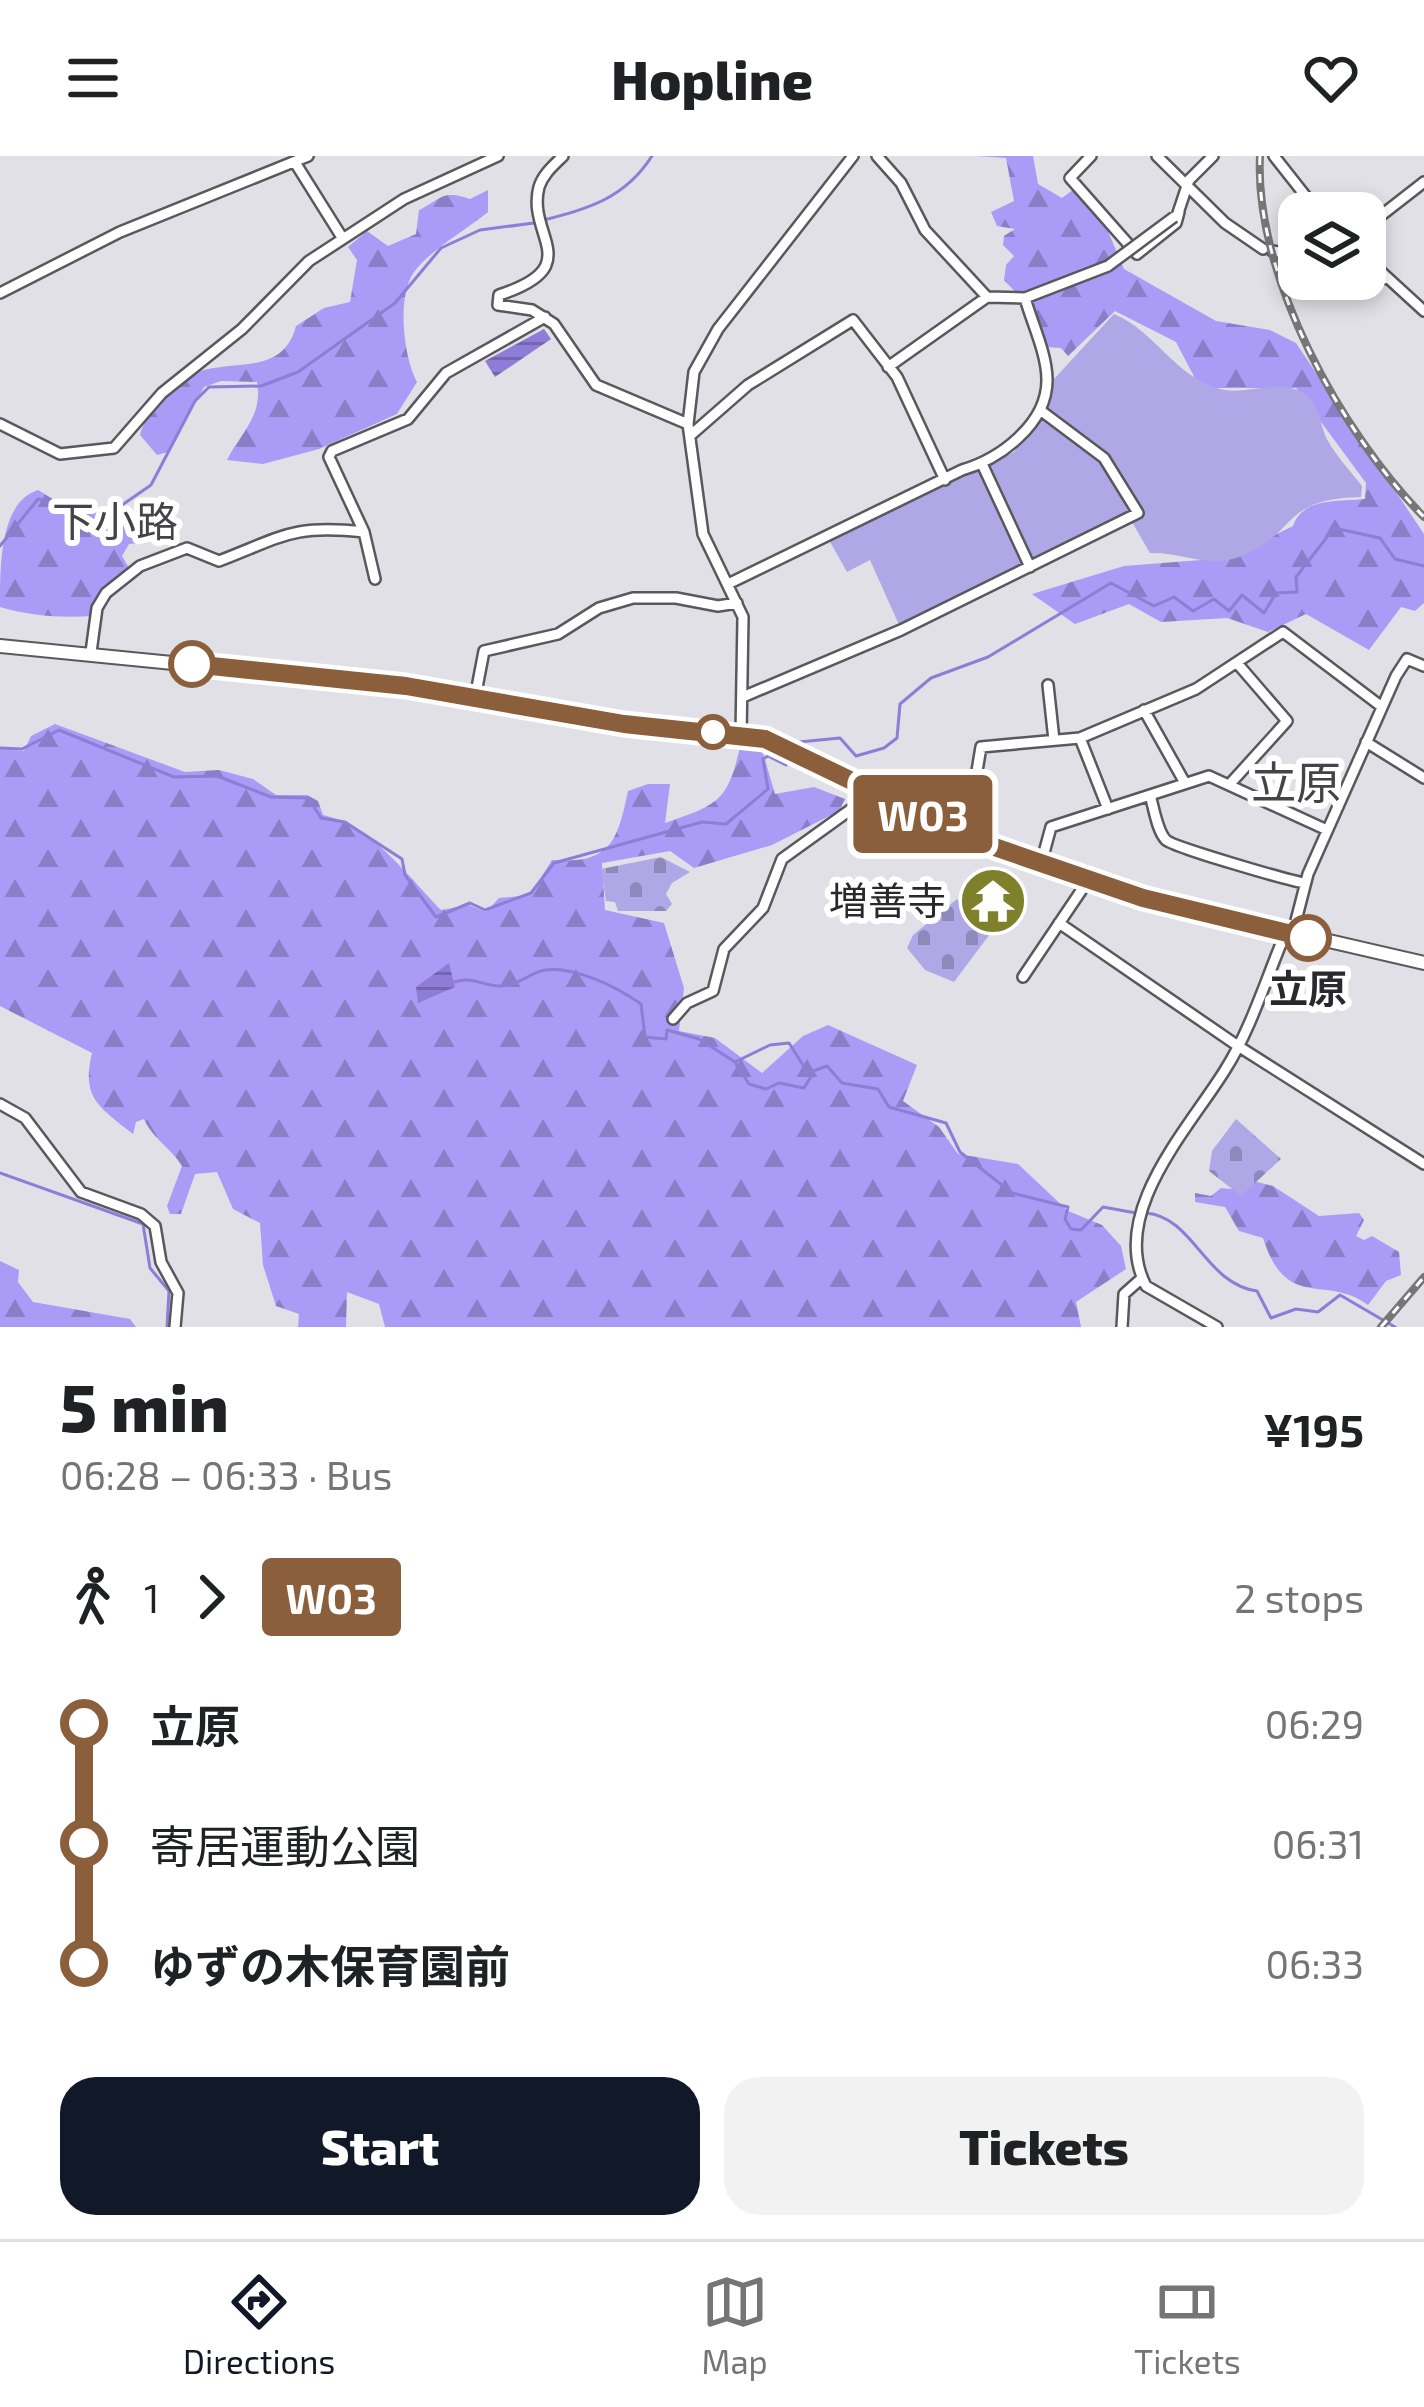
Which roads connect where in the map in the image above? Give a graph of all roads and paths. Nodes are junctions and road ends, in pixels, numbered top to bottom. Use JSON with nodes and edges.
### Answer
{"nodes":[{"id":1,"x":308,"y":156,"type":"edge"},
{"id":2,"x":498,"y":156,"type":"edge"},
{"id":3,"x":563,"y":156,"type":"edge"},
{"id":4,"x":853,"y":156,"type":"edge"},
{"id":5,"x":877,"y":156,"type":"edge"},
{"id":6,"x":1091,"y":156,"type":"edge"},
{"id":7,"x":1157,"y":156,"type":"edge"},
{"id":8,"x":1213,"y":156,"type":"edge"},
{"id":9,"x":1274,"y":156,"type":"edge"},
{"id":10,"x":296,"y":164,"type":"junction"},
{"id":11,"x":1424,"y":182,"type":"edge"},
{"id":12,"x":1187,"y":188,"type":"junction"},
{"id":13,"x":1302,"y":192,"type":"edge"},
{"id":14,"x":1386,"y":212,"type":"edge"},
{"id":15,"x":1176,"y":214,"type":"junction"},
{"id":16,"x":343,"y":239,"type":"junction"},
{"id":17,"x":1278,"y":252,"type":"edge"},
{"id":18,"x":1386,"y":275,"type":"edge"},
{"id":19,"x":1386,"y":278,"type":"edge"},
{"id":20,"x":1390,"y":279,"type":"junction"},
{"id":21,"x":0,"y":293,"type":"edge"},
{"id":22,"x":987,"y":297,"type":"junction"},
{"id":23,"x":1025,"y":298,"type":"junction"},
{"id":24,"x":1411,"y":298,"type":"junction"},
{"id":25,"x":1424,"y":298,"type":"edge"},
{"id":26,"x":1424,"y":311,"type":"edge"},
{"id":27,"x":545,"y":316,"type":"junction"},
{"id":28,"x":888,"y":367,"type":"junction"},
{"id":29,"x":1040,"y":410,"type":"junction"},
{"id":30,"x":0,"y":424,"type":"edge"},
{"id":31,"x":690,"y":429,"type":"junction"},
{"id":32,"x":983,"y":466,"type":"junction"},
{"id":33,"x":945,"y":480,"type":"junction"},
{"id":34,"x":364,"y":532,"type":"junction"},
{"id":35,"x":1030,"y":567,"type":"junction"},
{"id":36,"x":375,"y":579,"type":"dead end"},
{"id":37,"x":728,"y":584,"type":"junction"},
{"id":38,"x":737,"y":603,"type":"junction"},
{"id":39,"x":0,"y":646,"type":"edge"},
{"id":40,"x":91,"y":652,"type":"junction"},
{"id":41,"x":1237,"y":662,"type":"junction"},
{"id":42,"x":1424,"y":666,"type":"edge"},
{"id":43,"x":1048,"y":685,"type":"dead end"},
{"id":44,"x":745,"y":696,"type":"junction"},
{"id":45,"x":475,"y":698,"type":"junction"},
{"id":46,"x":1382,"y":707,"type":"junction"},
{"id":47,"x":1144,"y":710,"type":"junction"},
{"id":48,"x":741,"y":735,"type":"junction"},
{"id":49,"x":1080,"y":738,"type":"junction"},
{"id":50,"x":1054,"y":740,"type":"junction"},
{"id":51,"x":1366,"y":742,"type":"junction"},
{"id":52,"x":1424,"y":778,"type":"edge"},
{"id":53,"x":1186,"y":783,"type":"junction"},
{"id":54,"x":1229,"y":785,"type":"junction"},
{"id":55,"x":876,"y":791,"type":"junction"},
{"id":56,"x":1150,"y":795,"type":"junction"},
{"id":57,"x":1108,"y":809,"type":"junction"},
{"id":58,"x":1327,"y":830,"type":"junction"},
{"id":59,"x":966,"y":837,"type":"junction"},
{"id":60,"x":1042,"y":860,"type":"junction"},
{"id":61,"x":1089,"y":879,"type":"junction"},
{"id":62,"x":1305,"y":884,"type":"junction"},
{"id":63,"x":1059,"y":923,"type":"junction"},
{"id":64,"x":1289,"y":935,"type":"junction"},
{"id":65,"x":1424,"y":963,"type":"edge"},
{"id":66,"x":1023,"y":977,"type":"dead end"},
{"id":67,"x":673,"y":1019,"type":"dead end"},
{"id":68,"x":1238,"y":1046,"type":"junction"},
{"id":69,"x":0,"y":1104,"type":"edge"},
{"id":70,"x":1424,"y":1164,"type":"edge"},
{"id":71,"x":1142,"y":1278,"type":"junction"},
{"id":72,"x":175,"y":1327,"type":"edge"},
{"id":73,"x":1122,"y":1327,"type":"edge"},
{"id":74,"x":1217,"y":1327,"type":"edge"}],
"edges":[{"from":1,"to":10,"type":"street"},
{"from":2,"to":16,"type":"street"},
{"from":3,"to":27,"type":"street"},
{"from":4,"to":31,"type":"street"},
{"from":5,"to":22,"type":"street"},
{"from":6,"to":15,"type":"street"},
{"from":7,"to":12,"type":"street"},
{"from":8,"to":12,"type":"street"},
{"from":9,"to":13,"type":"street"},
{"from":10,"to":16,"type":"street"},
{"from":10,"to":21,"type":"street"},
{"from":11,"to":14,"type":"street"},
{"from":12,"to":15,"type":"street"},
{"from":12,"to":17,"type":"street"},
{"from":15,"to":23,"type":"street","bridge":true},
{"from":16,"to":30,"type":"street"},
{"from":18,"to":20,"type":"street"},
{"from":19,"to":20,"type":"street"},
{"from":20,"to":24,"type":"street"},
{"from":22,"to":23,"type":"street"},
{"from":22,"to":28,"type":"street"},
{"from":23,"to":29,"type":"street"},
{"from":24,"to":25,"type":"street"},
{"from":24,"to":26,"type":"street"},
{"from":27,"to":31,"type":"street"},
{"from":27,"to":34,"type":"street"},
{"from":28,"to":31,"type":"street"},
{"from":28,"to":33,"type":"street"},
{"from":29,"to":32,"type":"street"},
{"from":29,"to":35,"type":"street"},
{"from":31,"to":37,"type":"street"},
{"from":32,"to":33,"type":"street"},
{"from":32,"to":35,"type":"street"},
{"from":33,"to":37,"type":"street"},
{"from":34,"to":36,"type":"street"},
{"from":34,"to":40,"type":"street"},
{"from":35,"to":44,"type":"street"},
{"from":37,"to":38,"type":"street"},
{"from":38,"to":44,"type":"street"},
{"from":38,"to":45,"type":"street"},
{"from":39,"to":40,"type":"main road"},
{"from":40,"to":45,"type":"main road"},
{"from":41,"to":46,"type":"street"},
{"from":41,"to":47,"type":"street"},
{"from":41,"to":54,"type":"street"},
{"from":42,"to":46,"type":"street"},
{"from":43,"to":50,"type":"street"},
{"from":44,"to":48,"type":"street"},
{"from":45,"to":48,"type":"main road"},
{"from":46,"to":51,"type":"street"},
{"from":47,"to":49,"type":"street"},
{"from":47,"to":53,"type":"street"},
{"from":48,"to":55,"type":"main road"},
{"from":49,"to":50,"type":"street"},
{"from":49,"to":57,"type":"street"},
{"from":50,"to":59,"type":"street"},
{"from":51,"to":52,"type":"street"},
{"from":51,"to":58,"type":"street"},
{"from":53,"to":54,"type":"street"},
{"from":53,"to":56,"type":"street"},
{"from":54,"to":58,"type":"street"},
{"from":55,"to":59,"type":"main road"},
{"from":55,"to":67,"type":"street"},
{"from":56,"to":57,"type":"street"},
{"from":56,"to":62,"type":"street"},
{"from":57,"to":60,"type":"street"},
{"from":58,"to":62,"type":"street"},
{"from":59,"to":60,"type":"main road"},
{"from":60,"to":61,"type":"main road"},
{"from":61,"to":63,"type":"street"},
{"from":61,"to":64,"type":"main road"},
{"from":62,"to":64,"type":"street"},
{"from":63,"to":66,"type":"street"},
{"from":63,"to":68,"type":"street"},
{"from":64,"to":65,"type":"main road"},
{"from":64,"to":68,"type":"street"},
{"from":68,"to":70,"type":"street"},
{"from":68,"to":71,"type":"street"},
{"from":69,"to":72,"type":"street"},
{"from":71,"to":73,"type":"street"},
{"from":71,"to":74,"type":"street"}]}
